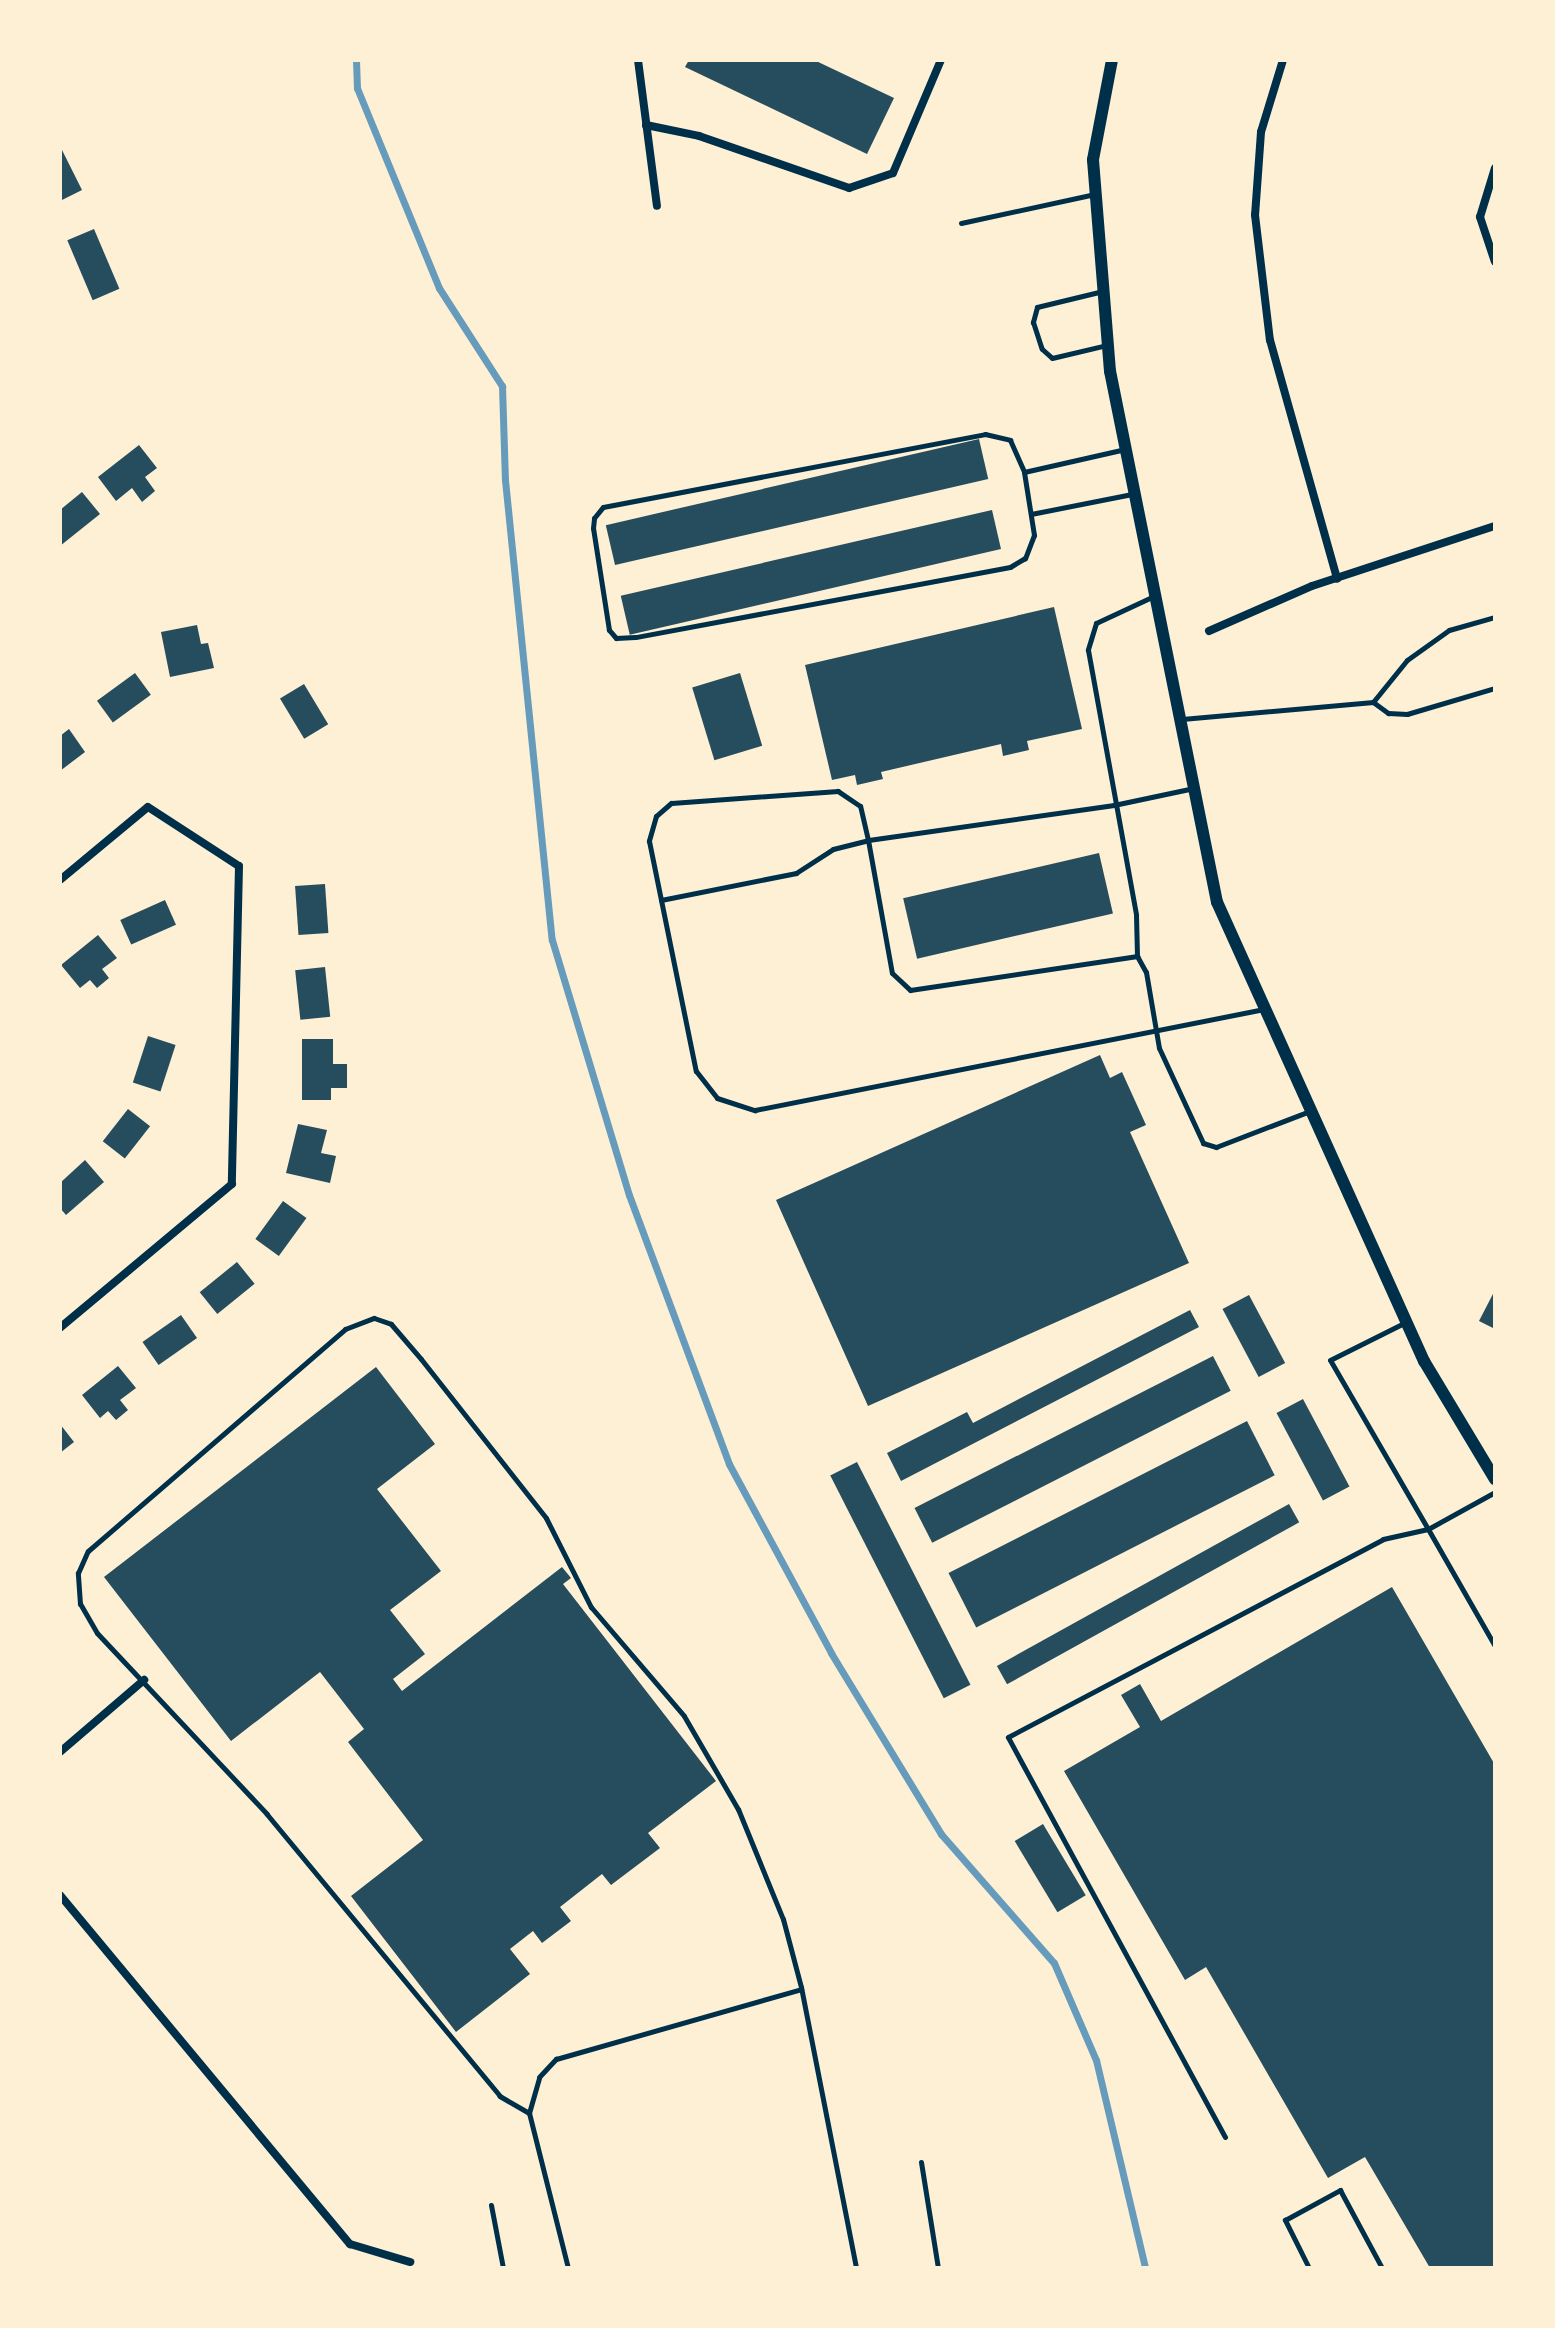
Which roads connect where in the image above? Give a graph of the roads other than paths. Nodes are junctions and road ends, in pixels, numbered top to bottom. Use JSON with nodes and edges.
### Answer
{"nodes":[{"id":1,"x":638,"y":60,"type":"edge"},
{"id":2,"x":941,"y":60,"type":"edge"},
{"id":3,"x":1112,"y":60,"type":"edge"},
{"id":4,"x":1283,"y":60,"type":"edge"},
{"id":5,"x":646,"y":125,"type":"junction"},
{"id":6,"x":1495,"y":168,"type":"edge"},
{"id":7,"x":1096,"y":194,"type":"junction"},
{"id":8,"x":657,"y":206,"type":"dead end"},
{"id":9,"x":961,"y":223,"type":"dead end"},
{"id":10,"x":1495,"y":262,"type":"edge"},
{"id":11,"x":1104,"y":291,"type":"junction"},
{"id":12,"x":1108,"y":345,"type":"junction"},
{"id":13,"x":1126,"y":449,"type":"junction"},
{"id":14,"x":1024,"y":472,"type":"junction"},
{"id":15,"x":1135,"y":493,"type":"junction"},
{"id":16,"x":1031,"y":514,"type":"junction"},
{"id":17,"x":1495,"y":526,"type":"edge"},
{"id":18,"x":1337,"y":579,"type":"junction"},
{"id":19,"x":1156,"y":595,"type":"junction"},
{"id":20,"x":1495,"y":617,"type":"edge"},
{"id":21,"x":1209,"y":631,"type":"dead end"},
{"id":22,"x":1495,"y":688,"type":"edge"},
{"id":23,"x":1373,"y":702,"type":"junction"},
{"id":24,"x":1181,"y":719,"type":"junction"},
{"id":25,"x":1194,"y":788,"type":"junction"},
{"id":26,"x":1114,"y":805,"type":"junction"},
{"id":27,"x":868,"y":840,"type":"junction"},
{"id":28,"x":60,"y":880,"type":"edge"},
{"id":29,"x":661,"y":900,"type":"junction"},
{"id":30,"x":1137,"y":956,"type":"junction"},
{"id":31,"x":1265,"y":1009,"type":"junction"},
{"id":32,"x":1157,"y":1029,"type":"junction"},
{"id":33,"x":1311,"y":1111,"type":"junction"},
{"id":34,"x":1406,"y":1322,"type":"junction"},
{"id":35,"x":60,"y":1328,"type":"edge"},
{"id":36,"x":1495,"y":1479,"type":"edge"},
{"id":37,"x":1495,"y":1492,"type":"edge"},
{"id":38,"x":1428,"y":1529,"type":"junction"},
{"id":39,"x":1495,"y":1646,"type":"edge"},
{"id":40,"x":144,"y":1680,"type":"junction"},
{"id":41,"x":60,"y":1752,"type":"edge"},
{"id":42,"x":60,"y":1895,"type":"edge"},
{"id":43,"x":801,"y":1989,"type":"junction"},
{"id":44,"x":529,"y":2113,"type":"junction"},
{"id":45,"x":1225,"y":2137,"type":"dead end"},
{"id":46,"x":921,"y":2162,"type":"dead end"},
{"id":47,"x":491,"y":2205,"type":"dead end"},
{"id":48,"x":410,"y":2262,"type":"dead end"},
{"id":49,"x":503,"y":2268,"type":"edge"},
{"id":50,"x":568,"y":2268,"type":"edge"},
{"id":51,"x":856,"y":2268,"type":"edge"},
{"id":52,"x":938,"y":2268,"type":"edge"},
{"id":53,"x":1309,"y":2268,"type":"edge"},
{"id":54,"x":1382,"y":2268,"type":"edge"}],
"edges":[{"from":1,"to":5,"type":"street"},
{"from":2,"to":5,"type":"street"},
{"from":3,"to":7,"type":"street"},
{"from":4,"to":18,"type":"street"},
{"from":5,"to":8,"type":"street"},
{"from":6,"to":10,"type":"street"},
{"from":7,"to":9,"type":"lane"},
{"from":7,"to":11,"type":"street"},
{"from":11,"to":12,"type":"street"},
{"from":11,"to":12,"type":"lane"},
{"from":12,"to":13,"type":"street"},
{"from":13,"to":14,"type":"lane"},
{"from":13,"to":15,"type":"street"},
{"from":14,"to":16,"type":"lane"},
{"from":14,"to":16,"type":"lane"},
{"from":15,"to":16,"type":"lane"},
{"from":15,"to":19,"type":"street"},
{"from":17,"to":18,"type":"street"},
{"from":18,"to":21,"type":"street"},
{"from":19,"to":24,"type":"street"},
{"from":19,"to":26,"type":"lane"},
{"from":20,"to":23,"type":"lane"},
{"from":22,"to":23,"type":"lane"},
{"from":23,"to":24,"type":"lane"},
{"from":24,"to":25,"type":"street"},
{"from":25,"to":26,"type":"lane"},
{"from":25,"to":31,"type":"street"},
{"from":26,"to":27,"type":"lane"},
{"from":26,"to":30,"type":"lane"},
{"from":27,"to":29,"type":"lane"},
{"from":27,"to":29,"type":"lane"},
{"from":27,"to":30,"type":"lane"},
{"from":28,"to":35,"type":"street"},
{"from":29,"to":32,"type":"lane"},
{"from":30,"to":32,"type":"lane"},
{"from":31,"to":32,"type":"lane"},
{"from":31,"to":33,"type":"street"},
{"from":32,"to":33,"type":"lane"},
{"from":33,"to":34,"type":"street"},
{"from":34,"to":36,"type":"street"},
{"from":34,"to":38,"type":"lane"},
{"from":37,"to":38,"type":"lane"},
{"from":38,"to":39,"type":"lane"},
{"from":38,"to":45,"type":"lane"},
{"from":40,"to":41,"type":"street"},
{"from":40,"to":43,"type":"lane"},
{"from":40,"to":44,"type":"lane"},
{"from":42,"to":48,"type":"street"},
{"from":43,"to":44,"type":"lane"},
{"from":43,"to":51,"type":"lane"},
{"from":44,"to":50,"type":"lane"},
{"from":46,"to":52,"type":"lane"},
{"from":47,"to":49,"type":"lane"},
{"from":53,"to":54,"type":"lane"}]}
